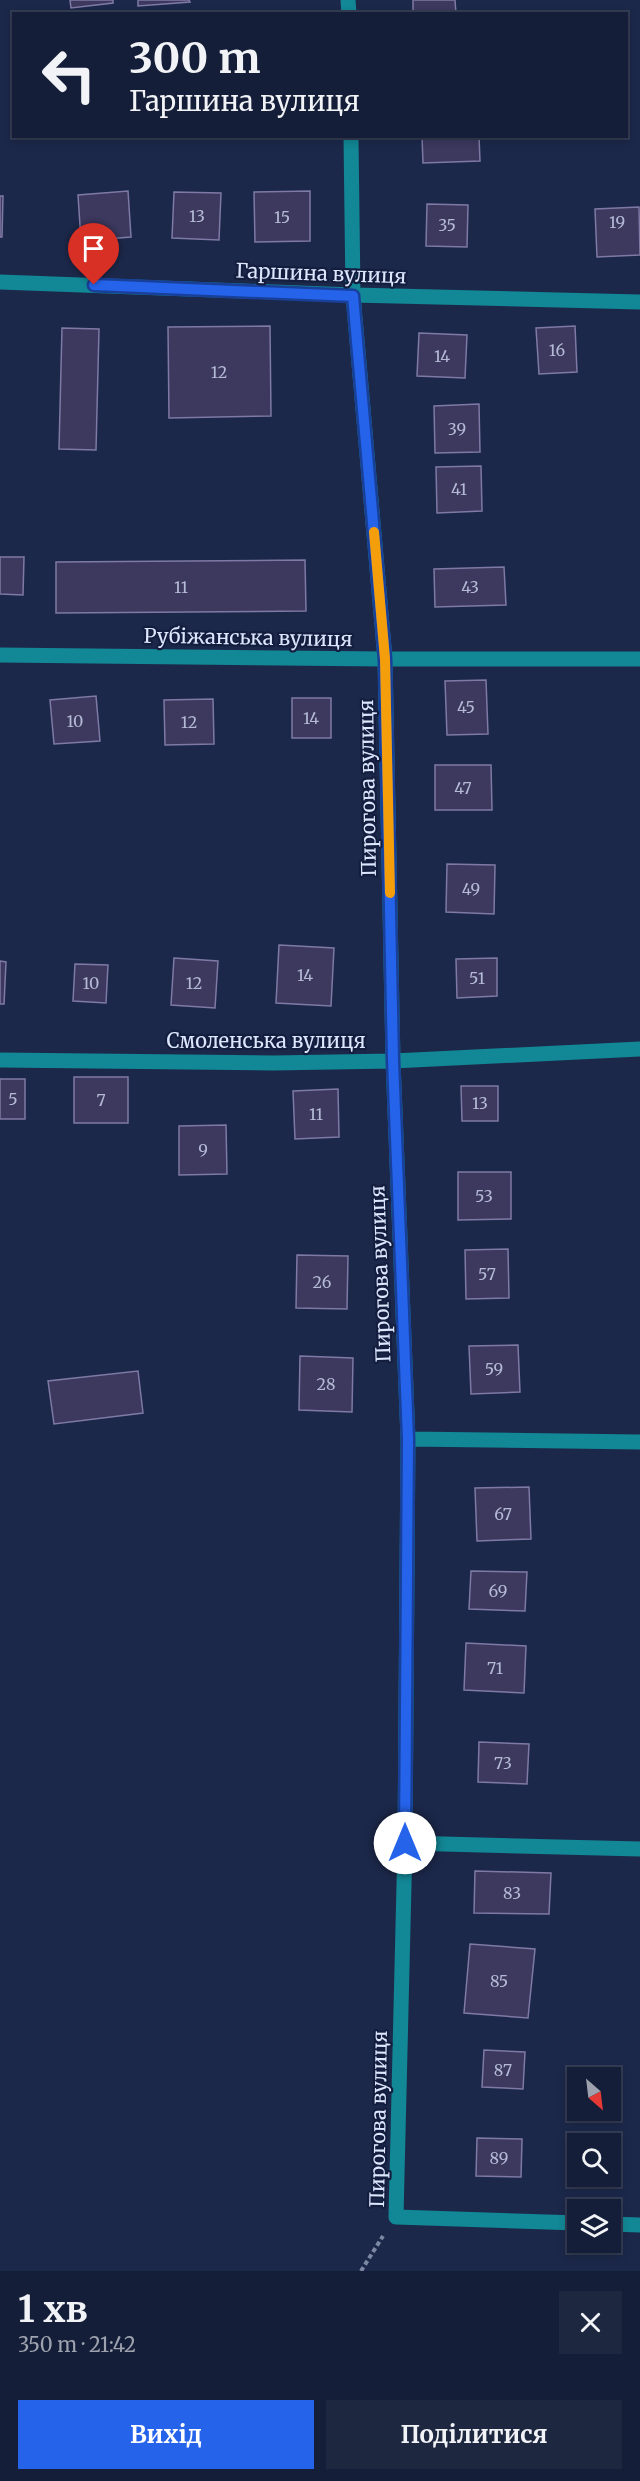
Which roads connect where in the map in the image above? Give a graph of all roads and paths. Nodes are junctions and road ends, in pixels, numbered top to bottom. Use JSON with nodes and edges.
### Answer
{"nodes":[{"id":1,"x":351,"y":138,"type":"edge"},
{"id":2,"x":0,"y":282,"type":"edge"},
{"id":3,"x":353,"y":296,"type":"junction"},
{"id":4,"x":640,"y":302,"type":"edge"},
{"id":5,"x":0,"y":656,"type":"edge"},
{"id":6,"x":640,"y":658,"type":"edge"},
{"id":7,"x":385,"y":659,"type":"junction"},
{"id":8,"x":640,"y":1049,"type":"edge"},
{"id":9,"x":0,"y":1060,"type":"edge"},
{"id":10,"x":393,"y":1061,"type":"junction"},
{"id":11,"x":408,"y":1439,"type":"junction"},
{"id":12,"x":640,"y":1442,"type":"edge"},
{"id":13,"x":405,"y":1843,"type":"junction"},
{"id":14,"x":640,"y":1849,"type":"edge"},
{"id":15,"x":396,"y":2217,"type":"junction"},
{"id":16,"x":567,"y":2223,"type":"edge"},
{"id":17,"x":621,"y":2224,"type":"edge"},
{"id":18,"x":640,"y":2225,"type":"edge"},
{"id":19,"x":361,"y":2271,"type":"edge"}],
"edges":[{"from":1,"to":3,"type":"street","name":"Пирогова вулиця"},
{"from":2,"to":3,"type":"street","name":"Гаршина вулиця"},
{"from":3,"to":4,"type":"street","name":"Гаршина вулиця"},
{"from":3,"to":7,"type":"street","name":"Пирогова вулиця"},
{"from":5,"to":7,"type":"street","name":"Рубіжанська вулиця"},
{"from":6,"to":7,"type":"street","name":"Рубіжанська вулиця"},
{"from":7,"to":10,"type":"street","name":"Пирогова вулиця"},
{"from":8,"to":10,"type":"street","name":"Смоленська вулиця"},
{"from":9,"to":10,"type":"street","name":"Смоленська вулиця"},
{"from":10,"to":11,"type":"street","name":"Пирогова вулиця"},
{"from":11,"to":12,"type":"street"},
{"from":11,"to":13,"type":"street","name":"Пирогова вулиця"},
{"from":13,"to":14,"type":"street"},
{"from":13,"to":15,"type":"street","name":"Пирогова вулиця"},
{"from":15,"to":16,"type":"street","name":"Пирогова вулиця"},
{"from":15,"to":19,"type":"path"},
{"from":17,"to":18,"type":"street"}]}
